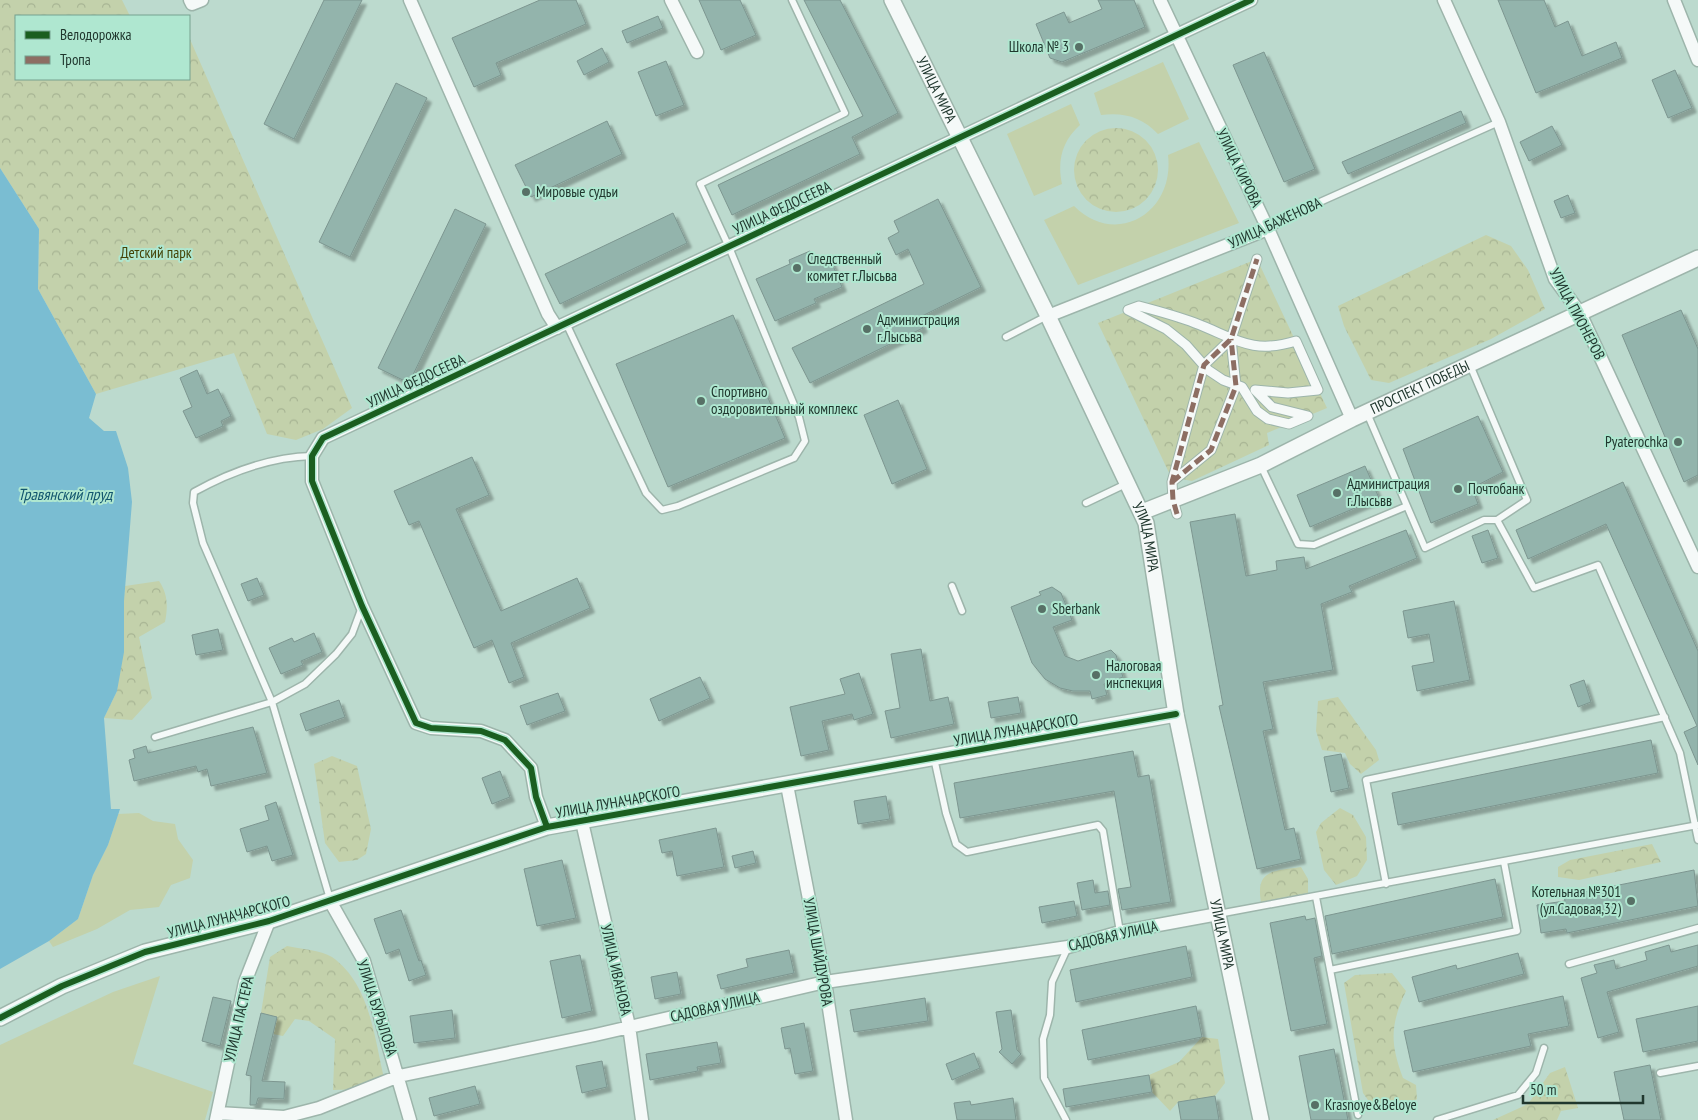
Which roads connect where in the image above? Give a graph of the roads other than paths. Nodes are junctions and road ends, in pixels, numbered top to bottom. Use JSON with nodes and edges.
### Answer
{"nodes":[{"id":1,"x":190,"y":0,"type":"edge"},
{"id":2,"x":202,"y":0,"type":"edge"},
{"id":3,"x":410,"y":0,"type":"edge"},
{"id":4,"x":671,"y":0,"type":"edge"},
{"id":5,"x":792,"y":0,"type":"edge"},
{"id":6,"x":892,"y":0,"type":"edge"},
{"id":7,"x":1160,"y":0,"type":"edge"},
{"id":8,"x":1251,"y":0,"type":"edge"},
{"id":9,"x":1444,"y":0,"type":"edge"},
{"id":10,"x":1674,"y":0,"type":"edge"},
{"id":11,"x":1176,"y":35,"type":"junction"},
{"id":12,"x":697,"y":52,"type":"dead end"},
{"id":13,"x":1698,"y":60,"type":"edge"},
{"id":14,"x":1499,"y":122,"type":"junction"},
{"id":15,"x":961,"y":138,"type":"junction"},
{"id":16,"x":1268,"y":229,"type":"junction"},
{"id":17,"x":729,"y":247,"type":"junction"},
{"id":18,"x":1698,"y":258,"type":"edge"},
{"id":19,"x":1257,"y":259,"type":"dead end"},
{"id":20,"x":1580,"y":314,"type":"junction"},
{"id":21,"x":1048,"y":316,"type":"junction"},
{"id":22,"x":562,"y":325,"type":"junction"},
{"id":23,"x":1006,"y":337,"type":"dead end"},
{"id":24,"x":1231,"y":340,"type":"junction"},
{"id":25,"x":1204,"y":365,"type":"junction"},
{"id":26,"x":1470,"y":365,"type":"junction"},
{"id":27,"x":1236,"y":386,"type":"junction"},
{"id":28,"x":1367,"y":413,"type":"junction"},
{"id":29,"x":1352,"y":419,"type":"junction"},
{"id":30,"x":312,"y":456,"type":"junction"},
{"id":31,"x":1261,"y":465,"type":"junction"},
{"id":32,"x":1129,"y":482,"type":"junction"},
{"id":33,"x":1172,"y":482,"type":"junction"},
{"id":34,"x":1086,"y":503,"type":"dead end"},
{"id":35,"x":1407,"y":506,"type":"junction"},
{"id":36,"x":1175,"y":507,"type":"junction"},
{"id":37,"x":1142,"y":512,"type":"junction"},
{"id":38,"x":1497,"y":520,"type":"junction"},
{"id":39,"x":1698,"y":568,"type":"edge"},
{"id":40,"x":952,"y":586,"type":"dead end"},
{"id":41,"x":362,"y":606,"type":"junction"},
{"id":42,"x":962,"y":610,"type":"dead end"},
{"id":43,"x":272,"y":702,"type":"junction"},
{"id":44,"x":1176,"y":714,"type":"junction"},
{"id":45,"x":1665,"y":717,"type":"junction"},
{"id":46,"x":154,"y":737,"type":"dead end"},
{"id":47,"x":934,"y":757,"type":"junction"},
{"id":48,"x":787,"y":785,"type":"junction"},
{"id":49,"x":582,"y":822,"type":"junction"},
{"id":50,"x":1697,"y":825,"type":"edge"},
{"id":51,"x":547,"y":827,"type":"junction"},
{"id":52,"x":1698,"y":840,"type":"edge"},
{"id":53,"x":1504,"y":862,"type":"junction"},
{"id":54,"x":1386,"y":884,"type":"junction"},
{"id":55,"x":1316,"y":897,"type":"junction"},
{"id":56,"x":330,"y":901,"type":"junction"},
{"id":57,"x":1218,"y":914,"type":"junction"},
{"id":58,"x":269,"y":921,"type":"junction"},
{"id":59,"x":1698,"y":928,"type":"edge"},
{"id":60,"x":1120,"y":932,"type":"junction"},
{"id":61,"x":1068,"y":947,"type":"junction"},
{"id":62,"x":1569,"y":964,"type":"dead end"},
{"id":63,"x":1330,"y":970,"type":"junction"},
{"id":64,"x":825,"y":982,"type":"junction"},
{"id":65,"x":0,"y":1018,"type":"edge"},
{"id":66,"x":629,"y":1026,"type":"junction"},
{"id":67,"x":1544,"y":1048,"type":"dead end"},
{"id":68,"x":1698,"y":1066,"type":"edge"},
{"id":69,"x":1660,"y":1073,"type":"dead end"},
{"id":70,"x":399,"y":1076,"type":"junction"},
{"id":71,"x":1358,"y":1115,"type":"dead end"},
{"id":72,"x":217,"y":1116,"type":"edge"},
{"id":73,"x":410,"y":1120,"type":"edge"},
{"id":74,"x":642,"y":1120,"type":"edge"},
{"id":75,"x":846,"y":1120,"type":"edge"},
{"id":76,"x":1066,"y":1120,"type":"edge"},
{"id":77,"x":1261,"y":1120,"type":"edge"},
{"id":78,"x":1437,"y":1120,"type":"edge"}],
"edges":[{"from":1,"to":2,"type":"street"},
{"from":3,"to":22,"type":"street"},
{"from":4,"to":12,"type":"street"},
{"from":5,"to":17,"type":"lane"},
{"from":6,"to":15,"type":"street","name":"УЛИЦА МИРА"},
{"from":7,"to":11,"type":"street","name":"УЛИЦА КИРОВА"},
{"from":8,"to":11,"type":"street","name":"УЛИЦА ФЕДОСЕЕВА"},
{"from":9,"to":14,"type":"street","name":"УЛИЦА ПИОНЕРОВ"},
{"from":10,"to":13,"type":"street"},
{"from":11,"to":15,"type":"street","name":"УЛИЦА ФЕДОСЕЕВА"},
{"from":11,"to":16,"type":"street","name":"УЛИЦА КИРОВА"},
{"from":14,"to":16,"type":"lane","name":"УЛИЦА БАЖЕНОВА"},
{"from":14,"to":20,"type":"street","name":"УЛИЦА ПИОНЕРОВ"},
{"from":15,"to":17,"type":"street","name":"УЛИЦА ФЕДОСЕЕВА"},
{"from":15,"to":21,"type":"street","name":"УЛИЦА МИРА"},
{"from":16,"to":21,"type":"street","name":"УЛИЦА БАЖЕНОВА"},
{"from":16,"to":29,"type":"street","name":"УЛИЦА КИРОВА"},
{"from":17,"to":22,"type":"street","name":"УЛИЦА ФЕДОСЕЕВА"},
{"from":17,"to":22,"type":"lane"},
{"from":18,"to":20,"type":"street","name":"ПРОСПЕКТ ПОБЕДЫ"},
{"from":19,"to":24,"type":"street"},
{"from":20,"to":26,"type":"street","name":"ПРОСПЕКТ ПОБЕДЫ"},
{"from":20,"to":39,"type":"street","name":"УЛИЦА ПИОНЕРОВ"},
{"from":21,"to":23,"type":"lane"},
{"from":21,"to":32,"type":"street","name":"УЛИЦА МИРА"},
{"from":22,"to":30,"type":"street","name":"УЛИЦА ФЕДОСЕЕВА"},
{"from":24,"to":25,"type":"street"},
{"from":24,"to":25,"type":"street"},
{"from":24,"to":27,"type":"street"},
{"from":24,"to":27,"type":"street"},
{"from":25,"to":27,"type":"street"},
{"from":25,"to":33,"type":"street"},
{"from":26,"to":28,"type":"street","name":"ПРОСПЕКТ ПОБЕДЫ"},
{"from":26,"to":38,"type":"lane"},
{"from":27,"to":33,"type":"street"},
{"from":28,"to":29,"type":"street","name":"ПРОСПЕКТ ПОБЕДЫ"},
{"from":28,"to":35,"type":"lane"},
{"from":29,"to":31,"type":"street","name":"ПРОСПЕКТ ПОБЕДЫ"},
{"from":30,"to":41,"type":"street"},
{"from":30,"to":43,"type":"lane"},
{"from":31,"to":35,"type":"lane"},
{"from":31,"to":36,"type":"street","name":"ПРОСПЕКТ ПОБЕДЫ"},
{"from":32,"to":34,"type":"lane"},
{"from":32,"to":37,"type":"street","name":"УЛИЦА МИРА"},
{"from":33,"to":36,"type":"street"},
{"from":35,"to":38,"type":"lane"},
{"from":36,"to":37,"type":"street","name":"ПРОСПЕКТ ПОБЕДЫ"},
{"from":37,"to":44,"type":"street","name":"УЛИЦА МИРА"},
{"from":38,"to":45,"type":"lane"},
{"from":40,"to":42,"type":"lane"},
{"from":41,"to":43,"type":"lane"},
{"from":41,"to":51,"type":"street"},
{"from":43,"to":46,"type":"lane"},
{"from":43,"to":56,"type":"lane"},
{"from":44,"to":47,"type":"street","name":"УЛИЦА ЛУНАЧАРСКОГО"},
{"from":44,"to":57,"type":"street","name":"УЛИЦА МИРА"},
{"from":45,"to":50,"type":"lane"},
{"from":45,"to":54,"type":"lane"},
{"from":47,"to":48,"type":"street","name":"УЛИЦА ЛУНАЧАРСКОГО"},
{"from":47,"to":60,"type":"lane"},
{"from":48,"to":49,"type":"street","name":"УЛИЦА ЛУНАЧАРСКОГО"},
{"from":48,"to":64,"type":"street","name":"УЛИЦА ШАЙДУРОВА"},
{"from":49,"to":51,"type":"street","name":"УЛИЦА ЛУНАЧАРСКОГО"},
{"from":49,"to":66,"type":"street","name":"УЛИЦА ИВАНОВА"},
{"from":50,"to":52,"type":"lane"},
{"from":50,"to":53,"type":"lane"},
{"from":51,"to":56,"type":"street","name":"УЛИЦА ЛУНАЧАРСКОГО"},
{"from":53,"to":54,"type":"lane"},
{"from":53,"to":63,"type":"lane"},
{"from":54,"to":55,"type":"lane"},
{"from":55,"to":57,"type":"lane"},
{"from":55,"to":63,"type":"lane"},
{"from":56,"to":58,"type":"street","name":"УЛИЦА ЛУНАЧАРСКОГО"},
{"from":56,"to":70,"type":"street","name":"УЛИЦА БУРЫЛОВА"},
{"from":57,"to":60,"type":"street","name":"САДОВАЯ УЛИЦА"},
{"from":57,"to":77,"type":"street","name":"УЛИЦА МИРА"},
{"from":58,"to":65,"type":"street","name":"УЛИЦА ЛУНАЧАРСКОГО"},
{"from":58,"to":72,"type":"street","name":"УЛИЦА ПАСТЕРА"},
{"from":59,"to":62,"type":"lane"},
{"from":60,"to":61,"type":"street","name":"САДОВАЯ УЛИЦА"},
{"from":61,"to":64,"type":"street","name":"САДОВАЯ УЛИЦА"},
{"from":61,"to":76,"type":"lane"},
{"from":63,"to":71,"type":"lane"},
{"from":64,"to":66,"type":"street","name":"САДОВАЯ УЛИЦА"},
{"from":64,"to":75,"type":"street","name":"УЛИЦА ШАЙДУРОВА"},
{"from":66,"to":70,"type":"street","name":"САДОВАЯ УЛИЦА"},
{"from":66,"to":74,"type":"street","name":"УЛИЦА ИВАНОВА"},
{"from":67,"to":78,"type":"lane"},
{"from":68,"to":69,"type":"lane"},
{"from":70,"to":72,"type":"street","name":"САДОВАЯ УЛИЦА"},
{"from":70,"to":73,"type":"street","name":"УЛИЦА БУРЫЛОВА"}]}
